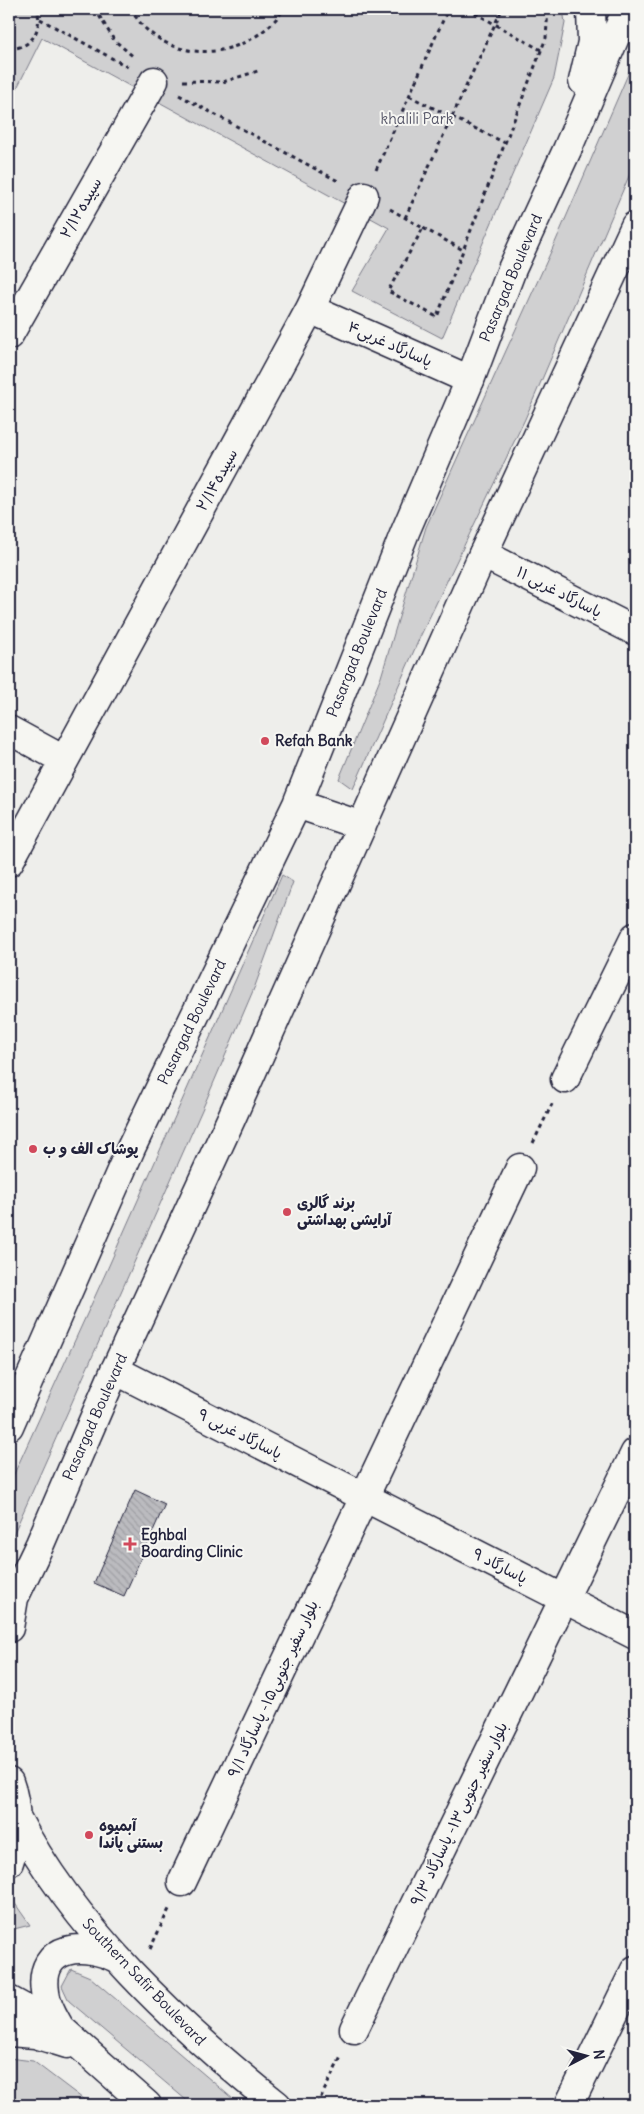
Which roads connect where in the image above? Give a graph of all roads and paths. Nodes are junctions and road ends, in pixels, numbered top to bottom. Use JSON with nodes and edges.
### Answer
{"nodes":[{"id":1,"x":37,"y":9,"type":"edge"},
{"id":2,"x":130,"y":9,"type":"edge"},
{"id":3,"x":284,"y":9,"type":"edge"},
{"id":4,"x":448,"y":9,"type":"edge"},
{"id":5,"x":468,"y":9,"type":"edge"},
{"id":6,"x":502,"y":9,"type":"edge"},
{"id":7,"x":548,"y":9,"type":"edge"},
{"id":8,"x":591,"y":9,"type":"edge"},
{"id":9,"x":627,"y":9,"type":"edge"},
{"id":10,"x":40,"y":19,"type":"junction"},
{"id":11,"x":495,"y":23,"type":"junction"},
{"id":12,"x":9,"y":48,"type":"edge"},
{"id":13,"x":542,"y":50,"type":"junction"},
{"id":14,"x":154,"y":81,"type":"junction"},
{"id":15,"x":409,"y":96,"type":"junction"},
{"id":16,"x":452,"y":117,"type":"junction"},
{"id":17,"x":505,"y":143,"type":"junction"},
{"id":18,"x":567,"y":150,"type":"junction"},
{"id":19,"x":364,"y":196,"type":"junction"},
{"id":20,"x":405,"y":218,"type":"junction"},
{"id":21,"x":635,"y":226,"type":"edge"},
{"id":22,"x":423,"y":228,"type":"junction"},
{"id":23,"x":463,"y":250,"type":"junction"},
{"id":24,"x":310,"y":309,"type":"junction"},
{"id":25,"x":9,"y":334,"type":"edge"},
{"id":26,"x":470,"y":380,"type":"junction"},
{"id":27,"x":483,"y":554,"type":"junction"},
{"id":28,"x":635,"y":630,"type":"edge"},
{"id":29,"x":9,"y":730,"type":"edge"},
{"id":30,"x":64,"y":760,"type":"junction"},
{"id":31,"x":297,"y":804,"type":"junction"},
{"id":32,"x":362,"y":826,"type":"junction"},
{"id":33,"x":9,"y":862,"type":"edge"},
{"id":34,"x":635,"y":937,"type":"edge"},
{"id":35,"x":565,"y":1078,"type":"joint"},
{"id":36,"x":520,"y":1168,"type":"joint"},
{"id":37,"x":115,"y":1370,"type":"junction"},
{"id":38,"x":9,"y":1426,"type":"edge"},
{"id":39,"x":635,"y":1453,"type":"edge"},
{"id":40,"x":364,"y":1497,"type":"junction"},
{"id":41,"x":13,"y":1597,"type":"edge"},
{"id":42,"x":564,"y":1599,"type":"junction"},
{"id":43,"x":9,"y":1628,"type":"edge"},
{"id":44,"x":635,"y":1635,"type":"edge"},
{"id":45,"x":9,"y":1782,"type":"edge"},
{"id":46,"x":16,"y":1815,"type":"junction"},
{"id":47,"x":9,"y":1862,"type":"edge"},
{"id":48,"x":182,"y":1882,"type":"joint"},
{"id":49,"x":128,"y":1969,"type":"junction"},
{"id":50,"x":635,"y":1970,"type":"edge"},
{"id":51,"x":9,"y":2000,"type":"edge"},
{"id":52,"x":60,"y":2028,"type":"junction"},
{"id":53,"x":354,"y":2030,"type":"joint"},
{"id":54,"x":9,"y":2032,"type":"edge"},
{"id":55,"x":91,"y":2055,"type":"junction"},
{"id":56,"x":147,"y":2105,"type":"edge"},
{"id":57,"x":277,"y":2105,"type":"edge"},
{"id":58,"x":317,"y":2105,"type":"edge"},
{"id":59,"x":569,"y":2105,"type":"edge"}],
"edges":[{"from":1,"to":10,"type":"path"},
{"from":2,"to":3,"type":"path"},
{"from":4,"to":15,"type":"path"},
{"from":5,"to":11,"type":"path"},
{"from":6,"to":11,"type":"path"},
{"from":7,"to":13,"type":"path"},
{"from":8,"to":18,"type":"main road"},
{"from":9,"to":18,"type":"main road","name":"Pasargad Boulevard"},
{"from":10,"to":12,"type":"path"},
{"from":10,"to":14,"type":"path"},
{"from":11,"to":13,"type":"path"},
{"from":11,"to":16,"type":"path"},
{"from":13,"to":17,"type":"path"},
{"from":14,"to":19,"type":"path"},
{"from":14,"to":25,"type":"main road","name":"سپیده۲/۱۲"},
{"from":15,"to":16,"type":"path"},
{"from":15,"to":19,"type":"path"},
{"from":16,"to":17,"type":"path"},
{"from":16,"to":20,"type":"path"},
{"from":17,"to":23,"type":"path"},
{"from":18,"to":26,"type":"main road","name":"Pasargad Boulevard"},
{"from":19,"to":20,"type":"path"},
{"from":19,"to":24,"type":"main road","name":"سپیده۲/۱۴"},
{"from":20,"to":22,"type":"path"},
{"from":21,"to":27,"type":"main road","name":"Pasargad Boulevard"},
{"from":22,"to":23,"type":"path"},
{"from":22,"to":23,"type":"path"},
{"from":24,"to":26,"type":"main road","name":"پاسارگاد غربی۴"},
{"from":24,"to":30,"type":"main road","name":"سپیده۲/۱۴"},
{"from":26,"to":31,"type":"main road","name":"Pasargad Boulevard"},
{"from":27,"to":28,"type":"main road","name":"پاسارگاد غربی ۱۱"},
{"from":27,"to":32,"type":"main road","name":"Pasargad Boulevard"},
{"from":29,"to":30,"type":"main road"},
{"from":30,"to":33,"type":"main road","name":"سپیده۲/۱۴"},
{"from":31,"to":32,"type":"main road"},
{"from":31,"to":38,"type":"main road","name":"Pasargad Boulevard"},
{"from":32,"to":37,"type":"main road","name":"Pasargad Boulevard"},
{"from":34,"to":35,"type":"main road"},
{"from":35,"to":36,"type":"path"},
{"from":36,"to":40,"type":"main road","name":"بلوار سفیر جنوبی۱۵- پاسارگاد ۹/۱"},
{"from":37,"to":40,"type":"main road","name":"پاسارگاد غربی ۹"},
{"from":37,"to":41,"type":"main road","name":"Pasargad Boulevard"},
{"from":39,"to":42,"type":"main road","name":"بلوار سفیر جنوبی۱۳- پاسارگاد ۹/۳"},
{"from":40,"to":42,"type":"main road","name":"پاسارگاد ۹"},
{"from":40,"to":48,"type":"main road","name":"بلوار سفیر جنوبی۱۵- پاسارگاد ۹/۱"},
{"from":41,"to":43,"type":"main road","name":"Pasargad Boulevard"},
{"from":42,"to":44,"type":"main road","name":"پاسارگاد ۹"},
{"from":42,"to":53,"type":"main road","name":"بلوار سفیر جنوبی۱۳- پاسارگاد ۹/۳"},
{"from":45,"to":46,"type":"main road"},
{"from":46,"to":47,"type":"main road"},
{"from":46,"to":49,"type":"main road","name":"Southern Safir Boulevard"},
{"from":48,"to":49,"type":"path"},
{"from":49,"to":52,"type":"main road"},
{"from":49,"to":57,"type":"main road","name":"Southern Safir Boulevard"},
{"from":50,"to":59,"type":"main road"},
{"from":51,"to":52,"type":"main road"},
{"from":52,"to":55,"type":"main road"},
{"from":53,"to":58,"type":"path"},
{"from":54,"to":55,"type":"main road"},
{"from":55,"to":56,"type":"main road"}]}
